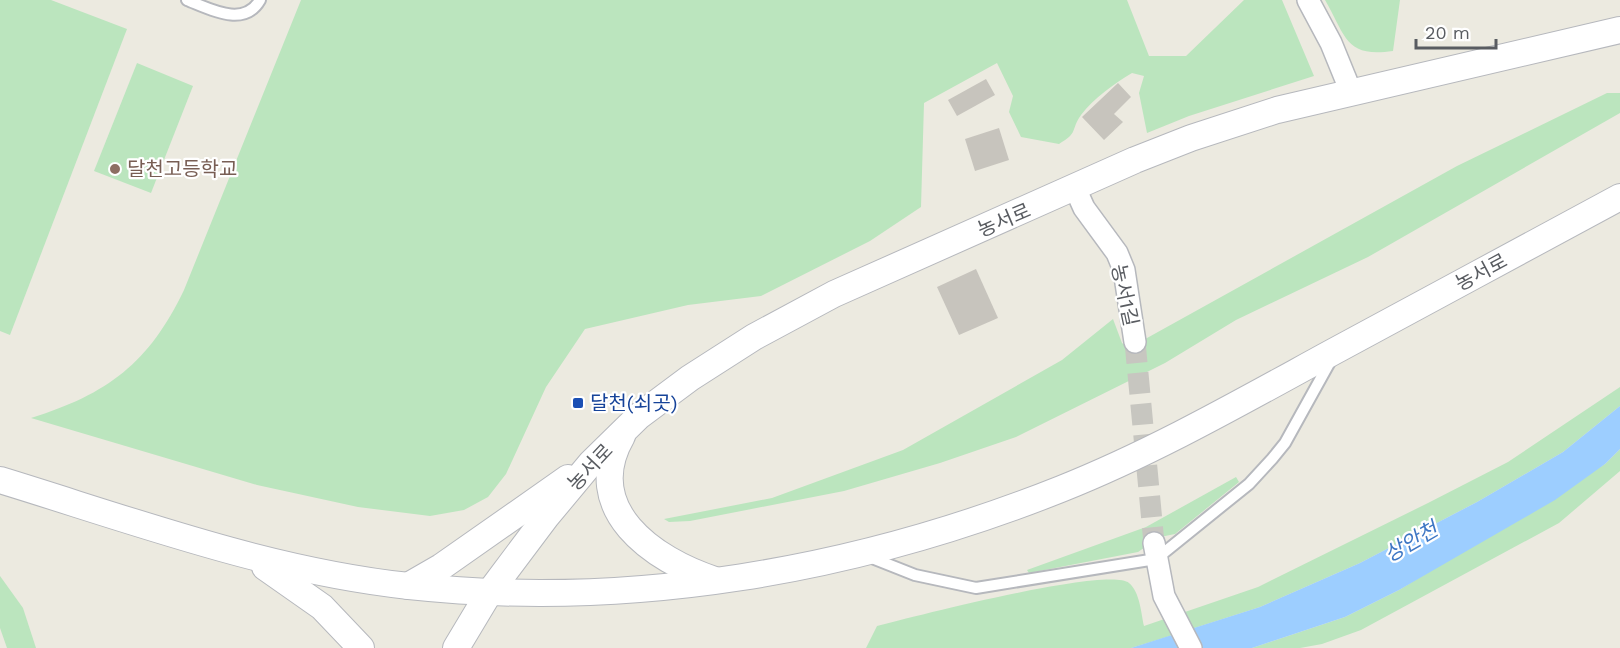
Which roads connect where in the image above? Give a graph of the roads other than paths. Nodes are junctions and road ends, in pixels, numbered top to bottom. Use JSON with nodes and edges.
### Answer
{"nodes":[{"id":1,"x":187,"y":0,"type":"edge"},
{"id":2,"x":260,"y":0,"type":"edge"},
{"id":3,"x":1308,"y":0,"type":"edge"},
{"id":4,"x":1620,"y":30,"type":"edge"},
{"id":5,"x":1352,"y":92,"type":"junction"},
{"id":6,"x":1075,"y":188,"type":"junction"},
{"id":7,"x":1620,"y":197,"type":"edge"},
{"id":8,"x":1134,"y":342,"type":"tunnel mouth"},
{"id":9,"x":1335,"y":351,"type":"junction"},
{"id":10,"x":627,"y":428,"type":"junction"},
{"id":11,"x":591,"y":463,"type":"junction"},
{"id":12,"x":0,"y":480,"type":"edge"},
{"id":13,"x":1155,"y":551,"type":"junction"},
{"id":14,"x":238,"y":552,"type":"junction"},
{"id":15,"x":861,"y":554,"type":"junction"},
{"id":16,"x":721,"y":582,"type":"junction"},
{"id":17,"x":408,"y":586,"type":"junction"},
{"id":18,"x":489,"y":592,"type":"junction"},
{"id":19,"x":361,"y":648,"type":"edge"},
{"id":20,"x":456,"y":648,"type":"edge"},
{"id":21,"x":1191,"y":648,"type":"edge"}],
"edges":[{"from":1,"to":2,"type":"lane"},
{"from":3,"to":5,"type":"street"},
{"from":4,"to":5,"type":"street","name":"농서로"},
{"from":5,"to":6,"type":"street","name":"농서로"},
{"from":6,"to":8,"type":"street","name":"농서1길"},
{"from":6,"to":10,"type":"street","name":"농서로"},
{"from":7,"to":9,"type":"street","name":"농서로"},
{"from":9,"to":13,"type":"lane"},
{"from":9,"to":15,"type":"street","name":"농서로"},
{"from":10,"to":11,"type":"street","name":"농서로"},
{"from":10,"to":16,"type":"street"},
{"from":11,"to":17,"type":"street"},
{"from":11,"to":18,"type":"street","name":"농서로"},
{"from":12,"to":14,"type":"street"},
{"from":13,"to":15,"type":"lane"},
{"from":13,"to":21,"type":"street"},
{"from":14,"to":17,"type":"street"},
{"from":14,"to":19,"type":"street"},
{"from":15,"to":16,"type":"street","name":"농서로"},
{"from":16,"to":18,"type":"street","name":"농서로"},
{"from":17,"to":18,"type":"street"},
{"from":18,"to":20,"type":"street","name":"농서로"}]}
